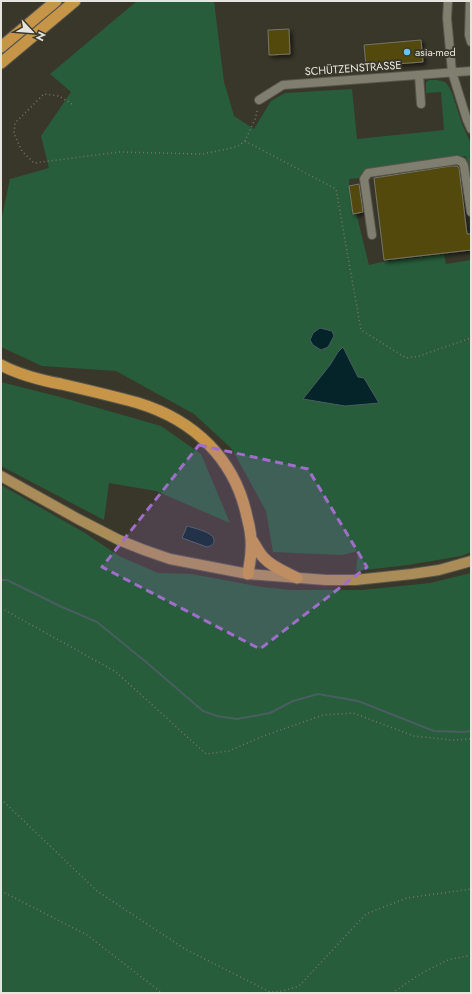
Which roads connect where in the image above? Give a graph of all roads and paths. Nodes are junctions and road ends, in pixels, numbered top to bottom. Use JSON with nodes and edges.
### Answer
{"nodes":[{"id":1,"x":56,"y":1,"type":"edge"},
{"id":2,"x":75,"y":1,"type":"edge"},
{"id":3,"x":448,"y":1,"type":"edge"},
{"id":4,"x":470,"y":1,"type":"edge"},
{"id":5,"x":471,"y":42,"type":"edge"},
{"id":6,"x":1,"y":47,"type":"edge"},
{"id":7,"x":1,"y":63,"type":"edge"},
{"id":8,"x":471,"y":71,"type":"edge"},
{"id":9,"x":452,"y":72,"type":"junction"},
{"id":10,"x":419,"y":75,"type":"junction"},
{"id":11,"x":259,"y":100,"type":"joint"},
{"id":12,"x":72,"y":104,"type":"dead end"},
{"id":13,"x":421,"y":104,"type":"dead end"},
{"id":14,"x":471,"y":129,"type":"edge"},
{"id":15,"x":245,"y":141,"type":"junction"},
{"id":16,"x":471,"y":212,"type":"edge"},
{"id":17,"x":372,"y":234,"type":"dead end"},
{"id":18,"x":471,"y":338,"type":"edge"},
{"id":19,"x":1,"y":365,"type":"edge"},
{"id":20,"x":1,"y":476,"type":"edge"},
{"id":21,"x":251,"y":537,"type":"junction"},
{"id":22,"x":471,"y":561,"type":"edge"},
{"id":23,"x":248,"y":574,"type":"junction"},
{"id":24,"x":297,"y":578,"type":"junction"},
{"id":25,"x":1,"y":608,"type":"edge"},
{"id":26,"x":471,"y":738,"type":"edge"},
{"id":27,"x":1,"y":799,"type":"edge"},
{"id":28,"x":471,"y":889,"type":"edge"},
{"id":29,"x":1,"y":891,"type":"edge"},
{"id":30,"x":471,"y":955,"type":"edge"},
{"id":31,"x":162,"y":993,"type":"edge"},
{"id":32,"x":392,"y":993,"type":"edge"}],
"edges":[{"from":1,"to":6,"type":"highway"},
{"from":2,"to":7,"type":"highway"},
{"from":3,"to":9,"type":"street"},
{"from":4,"to":5,"type":"street"},
{"from":8,"to":9,"type":"street","name":"SCHÜTZENSTRASSE"},
{"from":9,"to":10,"type":"street","name":"SCHÜTZENSTRASSE"},
{"from":9,"to":14,"type":"street"},
{"from":10,"to":11,"type":"street","name":"SCHÜTZENSTRASSE"},
{"from":10,"to":13,"type":"street"},
{"from":11,"to":15,"type":"path"},
{"from":12,"to":15,"type":"path"},
{"from":15,"to":18,"type":"path"},
{"from":16,"to":17,"type":"street"},
{"from":19,"to":21,"type":"highway"},
{"from":20,"to":23,"type":"main road"},
{"from":21,"to":23,"type":"highway"},
{"from":21,"to":24,"type":"highway"},
{"from":22,"to":24,"type":"main road"},
{"from":23,"to":24,"type":"main road"},
{"from":25,"to":26,"type":"path"},
{"from":27,"to":28,"type":"path"},
{"from":29,"to":31,"type":"path"},
{"from":30,"to":32,"type":"path"}]}
